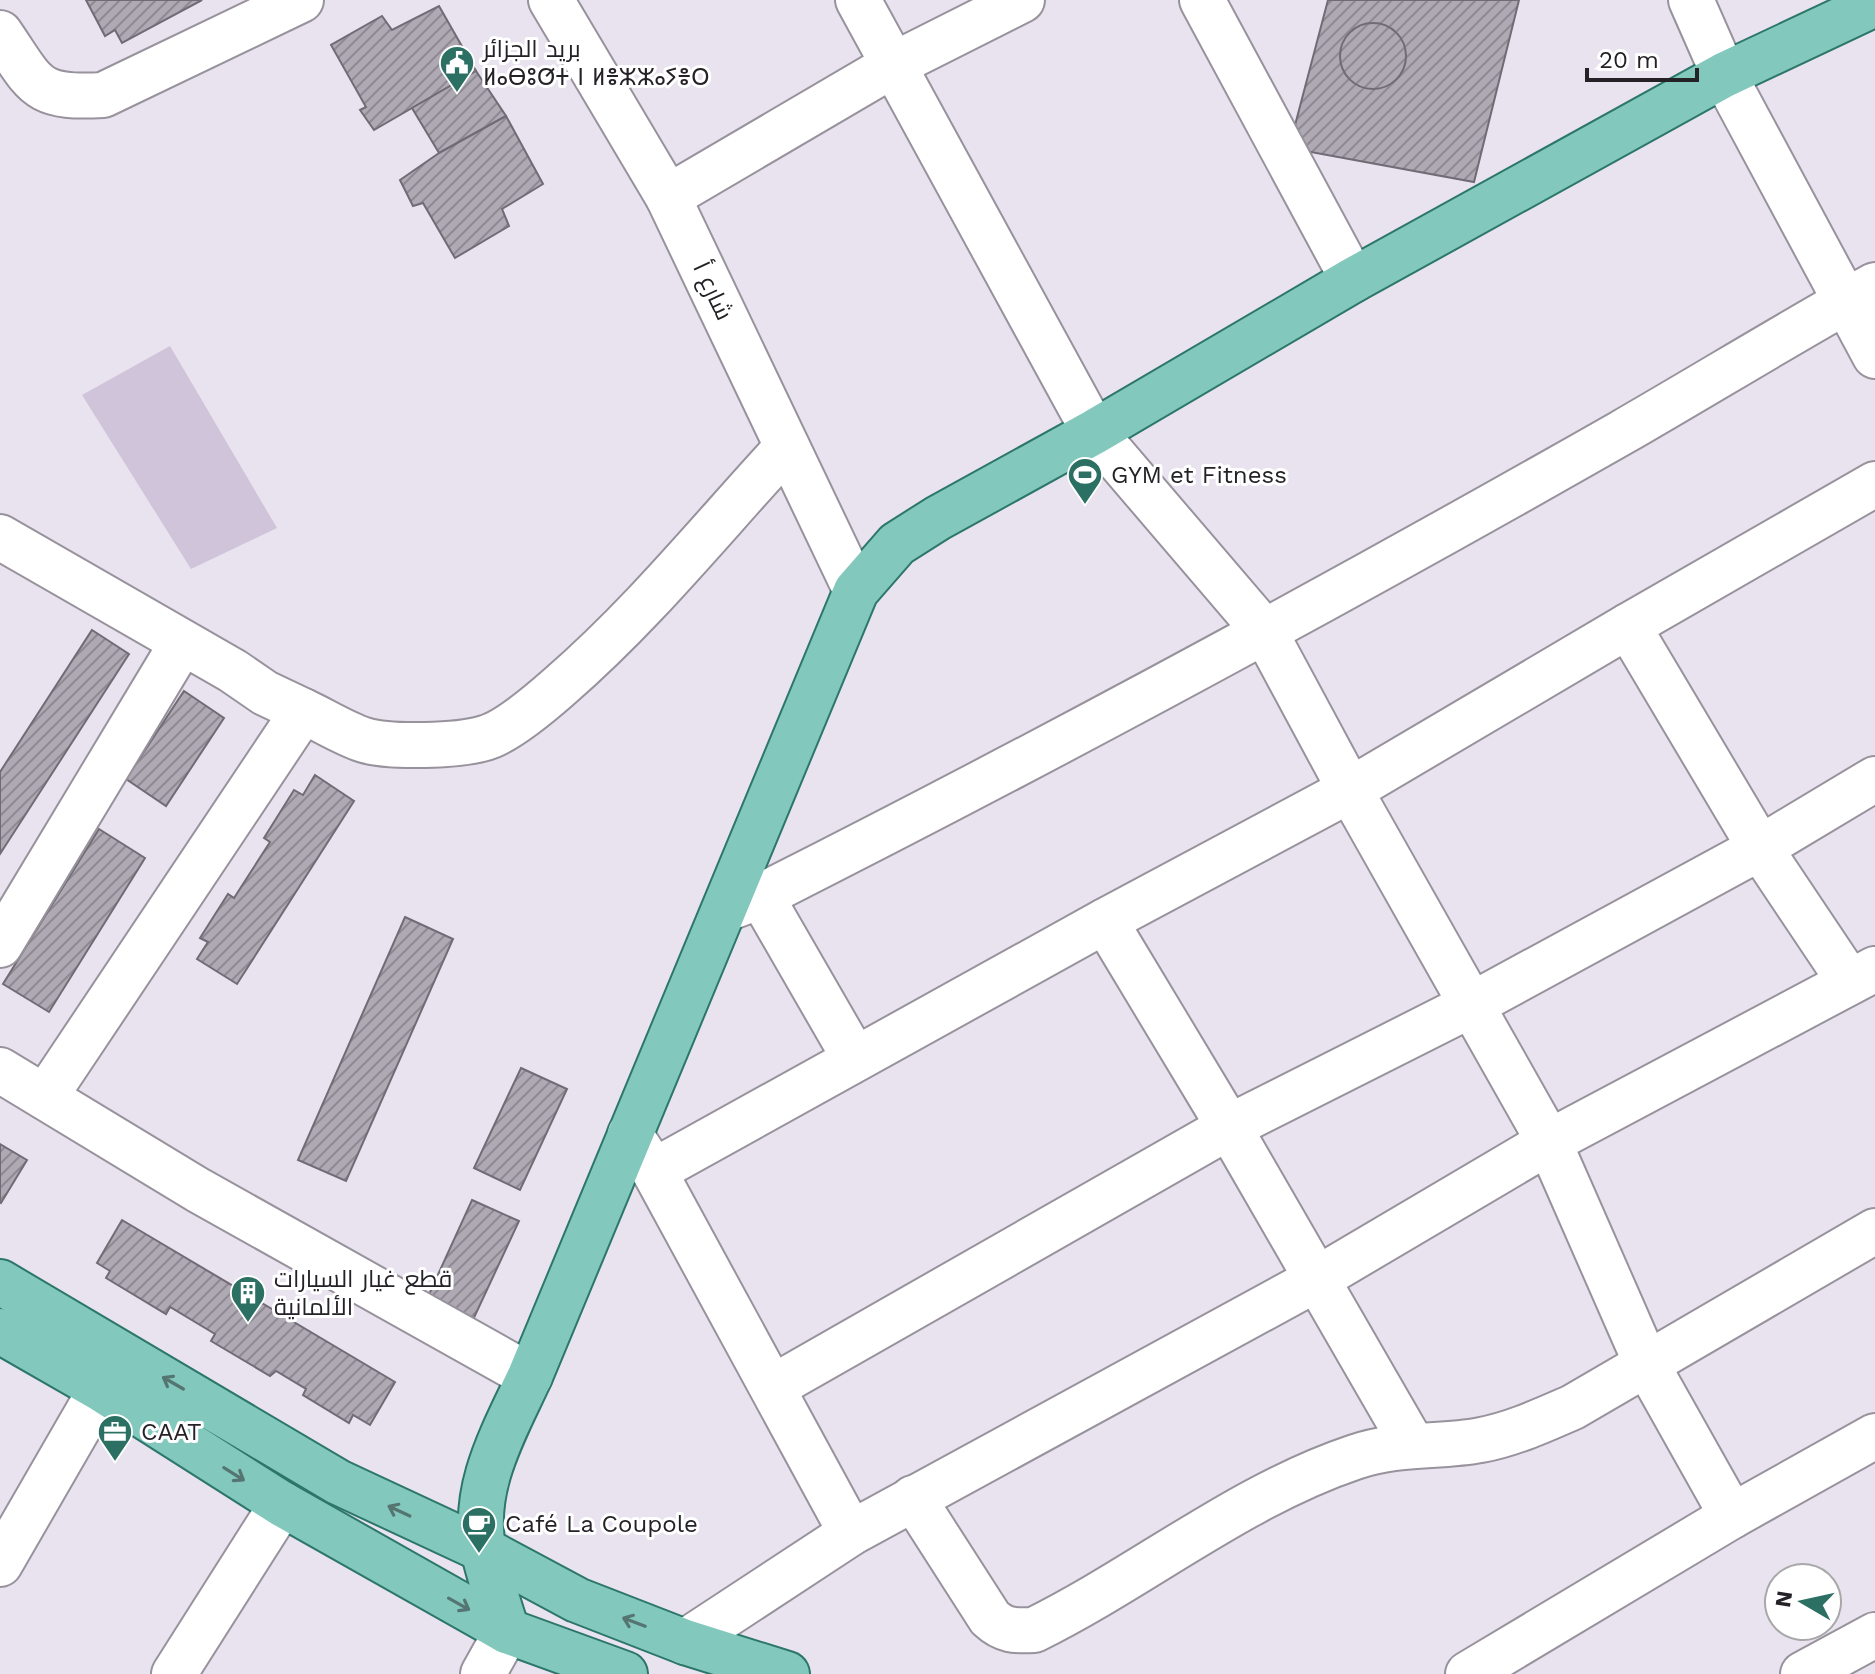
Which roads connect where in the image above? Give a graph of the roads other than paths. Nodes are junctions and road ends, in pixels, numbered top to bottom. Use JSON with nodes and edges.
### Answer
{"nodes":[{"id":1,"x":301,"y":0,"type":"edge"},
{"id":2,"x":551,"y":0,"type":"edge"},
{"id":3,"x":858,"y":0,"type":"edge"},
{"id":4,"x":1022,"y":0,"type":"edge"},
{"id":5,"x":1202,"y":0,"type":"edge"},
{"id":6,"x":1691,"y":0,"type":"edge"},
{"id":7,"x":1875,"y":4,"type":"edge"},
{"id":8,"x":0,"y":33,"type":"edge"},
{"id":9,"x":893,"y":65,"type":"junction"},
{"id":10,"x":1724,"y":75,"type":"junction"},
{"id":11,"x":668,"y":197,"type":"junction"},
{"id":12,"x":1353,"y":280,"type":"junction"},
{"id":13,"x":1860,"y":294,"type":"edge"},
{"id":14,"x":1875,"y":356,"type":"edge"},
{"id":15,"x":1094,"y":432,"type":"junction"},
{"id":16,"x":787,"y":447,"type":"junction"},
{"id":17,"x":1875,"y":484,"type":"edge"},
{"id":18,"x":0,"y":537,"type":"edge"},
{"id":19,"x":856,"y":591,"type":"junction"},
{"id":20,"x":1628,"y":626,"type":"junction"},
{"id":21,"x":1265,"y":632,"type":"junction"},
{"id":22,"x":182,"y":643,"type":"junction"},
{"id":23,"x":303,"y":711,"type":"junction"},
{"id":24,"x":1875,"y":779,"type":"edge"},
{"id":25,"x":1350,"y":790,"type":"junction"},
{"id":26,"x":1760,"y":848,"type":"junction"},
{"id":27,"x":742,"y":903,"type":"junction"},
{"id":28,"x":1105,"y":921,"type":"junction"},
{"id":29,"x":0,"y":945,"type":"edge"},
{"id":30,"x":1862,"y":975,"type":"edge"},
{"id":31,"x":1471,"y":1005,"type":"junction"},
{"id":32,"x":855,"y":1059,"type":"junction"},
{"id":33,"x":0,"y":1070,"type":"edge"},
{"id":34,"x":45,"y":1097,"type":"junction"},
{"id":35,"x":1229,"y":1127,"type":"junction"},
{"id":36,"x":630,"y":1134,"type":"junction"},
{"id":37,"x":1549,"y":1142,"type":"junction"},
{"id":38,"x":654,"y":1171,"type":"junction"},
{"id":39,"x":1875,"y":1231,"type":"edge"},
{"id":40,"x":1317,"y":1279,"type":"junction"},
{"id":41,"x":0,"y":1282,"type":"edge"},
{"id":42,"x":0,"y":1331,"type":"edge"},
{"id":43,"x":1646,"y":1363,"type":"junction"},
{"id":44,"x":530,"y":1376,"type":"junction"},
{"id":45,"x":773,"y":1387,"type":"junction"},
{"id":46,"x":101,"y":1389,"type":"junction"},
{"id":47,"x":1875,"y":1436,"type":"edge"},
{"id":48,"x":1412,"y":1444,"type":"junction"},
{"id":49,"x":913,"y":1498,"type":"junction"},
{"id":50,"x":282,"y":1504,"type":"junction"},
{"id":51,"x":1732,"y":1516,"type":"junction"},
{"id":52,"x":851,"y":1533,"type":"junction"},
{"id":53,"x":484,"y":1550,"type":"junction"},
{"id":54,"x":0,"y":1564,"type":"edge"},
{"id":55,"x":507,"y":1631,"type":"junction"},
{"id":56,"x":1875,"y":1635,"type":"edge"},
{"id":57,"x":685,"y":1642,"type":"junction"},
{"id":58,"x":174,"y":1674,"type":"edge"},
{"id":59,"x":483,"y":1674,"type":"edge"},
{"id":60,"x":625,"y":1674,"type":"edge"},
{"id":61,"x":787,"y":1674,"type":"edge"},
{"id":62,"x":1468,"y":1674,"type":"edge"},
{"id":63,"x":1803,"y":1674,"type":"edge"}],
"edges":[{"from":1,"to":8,"type":"street"},
{"from":2,"to":11,"type":"street","name":"شارع أ"},
{"from":3,"to":9,"type":"street"},
{"from":4,"to":9,"type":"street"},
{"from":5,"to":12,"type":"street"},
{"from":6,"to":10,"type":"street"},
{"from":7,"to":10,"type":"main road"},
{"from":9,"to":11,"type":"street"},
{"from":9,"to":15,"type":"street"},
{"from":10,"to":12,"type":"main road"},
{"from":10,"to":13,"type":"street"},
{"from":11,"to":16,"type":"street","name":"شارع أ"},
{"from":12,"to":15,"type":"main road"},
{"from":13,"to":14,"type":"street"},
{"from":13,"to":21,"type":"street"},
{"from":15,"to":19,"type":"main road"},
{"from":15,"to":21,"type":"street"},
{"from":16,"to":19,"type":"street","name":"شارع أ"},
{"from":16,"to":23,"type":"street"},
{"from":17,"to":20,"type":"street"},
{"from":18,"to":22,"type":"street"},
{"from":19,"to":27,"type":"main road"},
{"from":20,"to":25,"type":"street"},
{"from":20,"to":26,"type":"street"},
{"from":21,"to":25,"type":"street"},
{"from":21,"to":27,"type":"street"},
{"from":22,"to":23,"type":"street"},
{"from":22,"to":29,"type":"street"},
{"from":23,"to":34,"type":"street"},
{"from":24,"to":26,"type":"street"},
{"from":25,"to":28,"type":"street"},
{"from":25,"to":31,"type":"street"},
{"from":26,"to":30,"type":"street"},
{"from":26,"to":31,"type":"street"},
{"from":27,"to":32,"type":"street"},
{"from":27,"to":36,"type":"main road"},
{"from":28,"to":32,"type":"street"},
{"from":28,"to":35,"type":"street"},
{"from":30,"to":37,"type":"street"},
{"from":31,"to":35,"type":"street"},
{"from":31,"to":37,"type":"street"},
{"from":32,"to":38,"type":"street"},
{"from":33,"to":34,"type":"street"},
{"from":34,"to":44,"type":"street"},
{"from":35,"to":40,"type":"street"},
{"from":35,"to":45,"type":"street"},
{"from":36,"to":38,"type":"street"},
{"from":36,"to":44,"type":"main road"},
{"from":37,"to":40,"type":"street"},
{"from":37,"to":43,"type":"street"},
{"from":38,"to":45,"type":"street"},
{"from":39,"to":43,"type":"street"},
{"from":40,"to":48,"type":"street"},
{"from":40,"to":49,"type":"street"},
{"from":53,"to":41,"type":"main road","one_way":true},
{"from":42,"to":46,"type":"main road"},
{"from":43,"to":48,"type":"street"},
{"from":43,"to":51,"type":"street"},
{"from":44,"to":53,"type":"main road"},
{"from":45,"to":52,"type":"street"},
{"from":46,"to":50,"type":"main road","one_way":true},
{"from":46,"to":54,"type":"street"},
{"from":47,"to":51,"type":"street"},
{"from":48,"to":49,"type":"street"},
{"from":49,"to":52,"type":"street"},
{"from":50,"to":55,"type":"main road","one_way":true},
{"from":50,"to":58,"type":"street"},
{"from":51,"to":62,"type":"street"},
{"from":52,"to":57,"type":"street"},
{"from":53,"to":55,"type":"main road"},
{"from":57,"to":53,"type":"main road","one_way":true},
{"from":55,"to":59,"type":"street"},
{"from":55,"to":60,"type":"main road"},
{"from":56,"to":63,"type":"street"},
{"from":57,"to":61,"type":"main road"}]}
